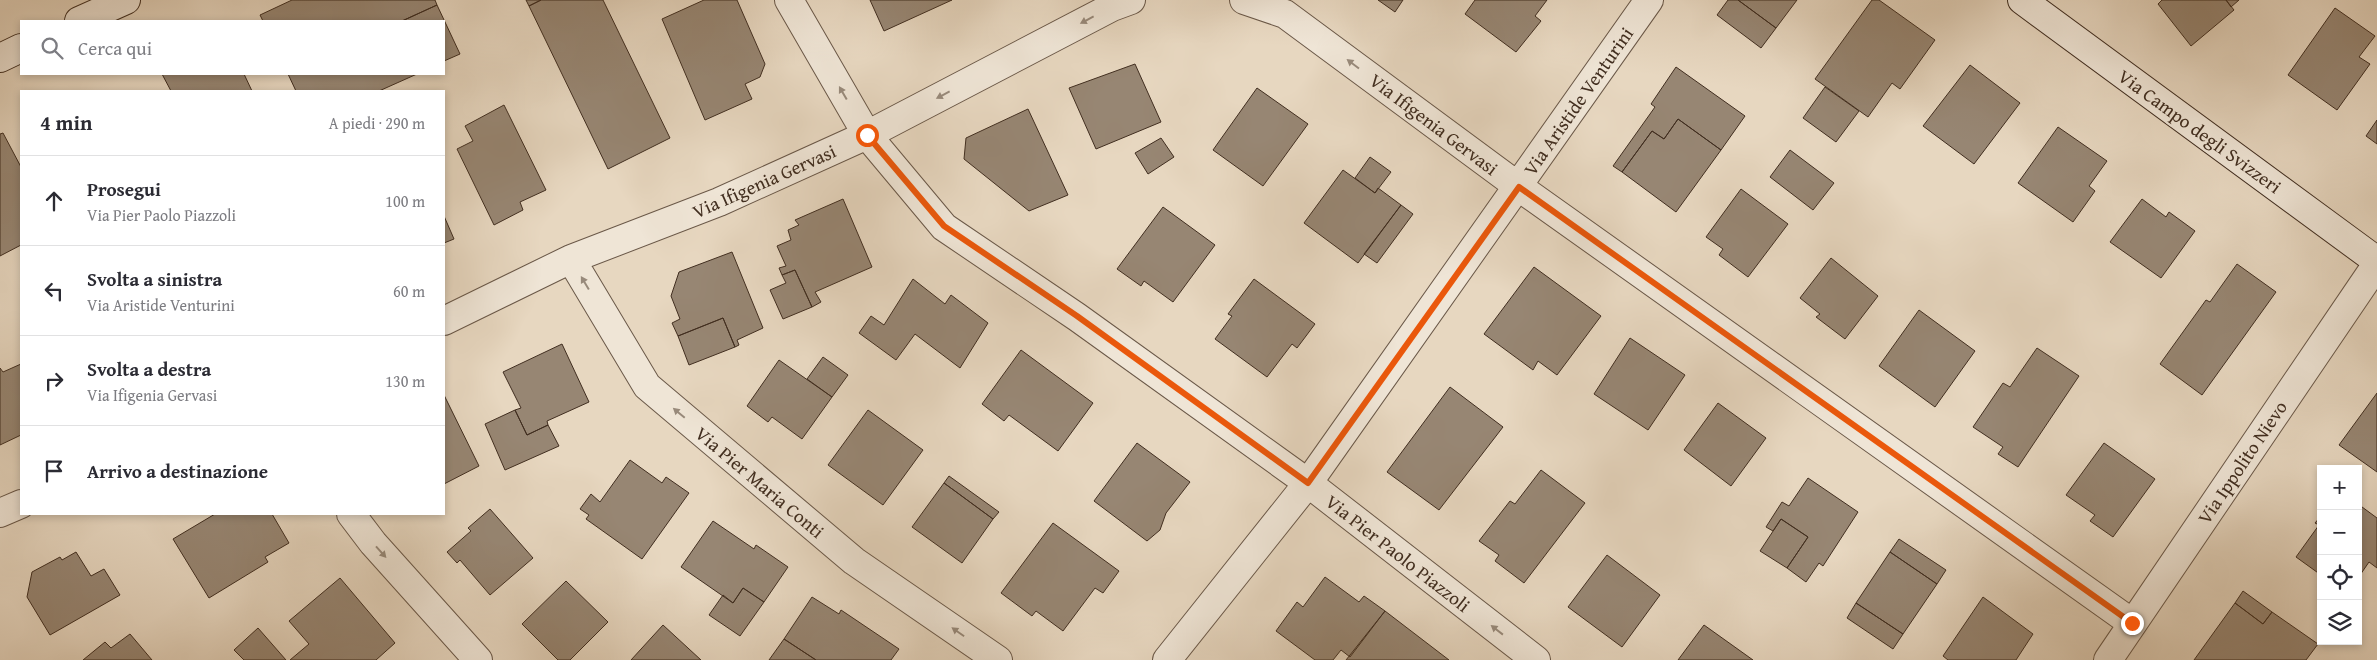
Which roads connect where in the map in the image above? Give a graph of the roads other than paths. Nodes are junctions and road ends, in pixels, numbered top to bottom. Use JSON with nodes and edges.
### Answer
{"nodes":[{"id":1,"x":126,"y":0,"type":"edge"},
{"id":2,"x":789,"y":0,"type":"edge"},
{"id":3,"x":1131,"y":0,"type":"edge"},
{"id":4,"x":1244,"y":0,"type":"edge"},
{"id":5,"x":1649,"y":0,"type":"edge"},
{"id":6,"x":2022,"y":0,"type":"edge"},
{"id":7,"x":82,"y":20,"type":"edge"},
{"id":8,"x":20,"y":48,"type":"edge"},
{"id":9,"x":0,"y":58,"type":"edge"},
{"id":10,"x":867,"y":135,"type":"junction"},
{"id":11,"x":1519,"y":187,"type":"junction"},
{"id":12,"x":571,"y":259,"type":"junction"},
{"id":13,"x":2377,"y":263,"type":"edge"},
{"id":14,"x":445,"y":321,"type":"edge"},
{"id":15,"x":1308,"y":483,"type":"junction"},
{"id":16,"x":20,"y":504,"type":"edge"},
{"id":17,"x":0,"y":513,"type":"edge"},
{"id":18,"x":353,"y":515,"type":"edge"},
{"id":19,"x":2132,"y":623,"type":"junction"},
{"id":20,"x":478,"y":660,"type":"edge"},
{"id":21,"x":998,"y":660,"type":"edge"},
{"id":22,"x":1167,"y":660,"type":"edge"},
{"id":23,"x":1536,"y":660,"type":"edge"},
{"id":24,"x":2108,"y":660,"type":"edge"}],
"edges":[{"from":1,"to":7,"type":"street"},
{"from":10,"to":2,"type":"street","name":"Via Pier Paolo Piazzoli","one_way":true},
{"from":3,"to":10,"type":"street","name":"Via Ifigenia Gervasi","one_way":true},
{"from":11,"to":4,"type":"street","name":"Via Ifigenia Gervasi","one_way":true},
{"from":5,"to":11,"type":"street","name":"Via Aristide Venturini"},
{"from":6,"to":13,"type":"street","name":"Via Campo degli Svizzeri"},
{"from":8,"to":9,"type":"street"},
{"from":10,"to":12,"type":"street","name":"Via Ifigenia Gervasi"},
{"from":10,"to":15,"type":"street","name":"Via Pier Paolo Piazzoli"},
{"from":11,"to":15,"type":"street","name":"Via Aristide Venturini"},
{"from":11,"to":19,"type":"street","name":"Via Ifigenia Gervasi"},
{"from":12,"to":14,"type":"street","name":"Via Ifigenia Gervasi"},
{"from":21,"to":12,"type":"street","name":"Via Pier Maria Conti","one_way":true},
{"from":13,"to":19,"type":"street","name":"Via Ippolito Nievo"},
{"from":15,"to":22,"type":"street","name":"Via Aristide Venturini"},
{"from":23,"to":15,"type":"street","name":"Via Pier Paolo Piazzoli","one_way":true},
{"from":16,"to":17,"type":"street"},
{"from":18,"to":20,"type":"street","one_way":true},
{"from":19,"to":24,"type":"street","name":"Via Ippolito Nievo"}]}
